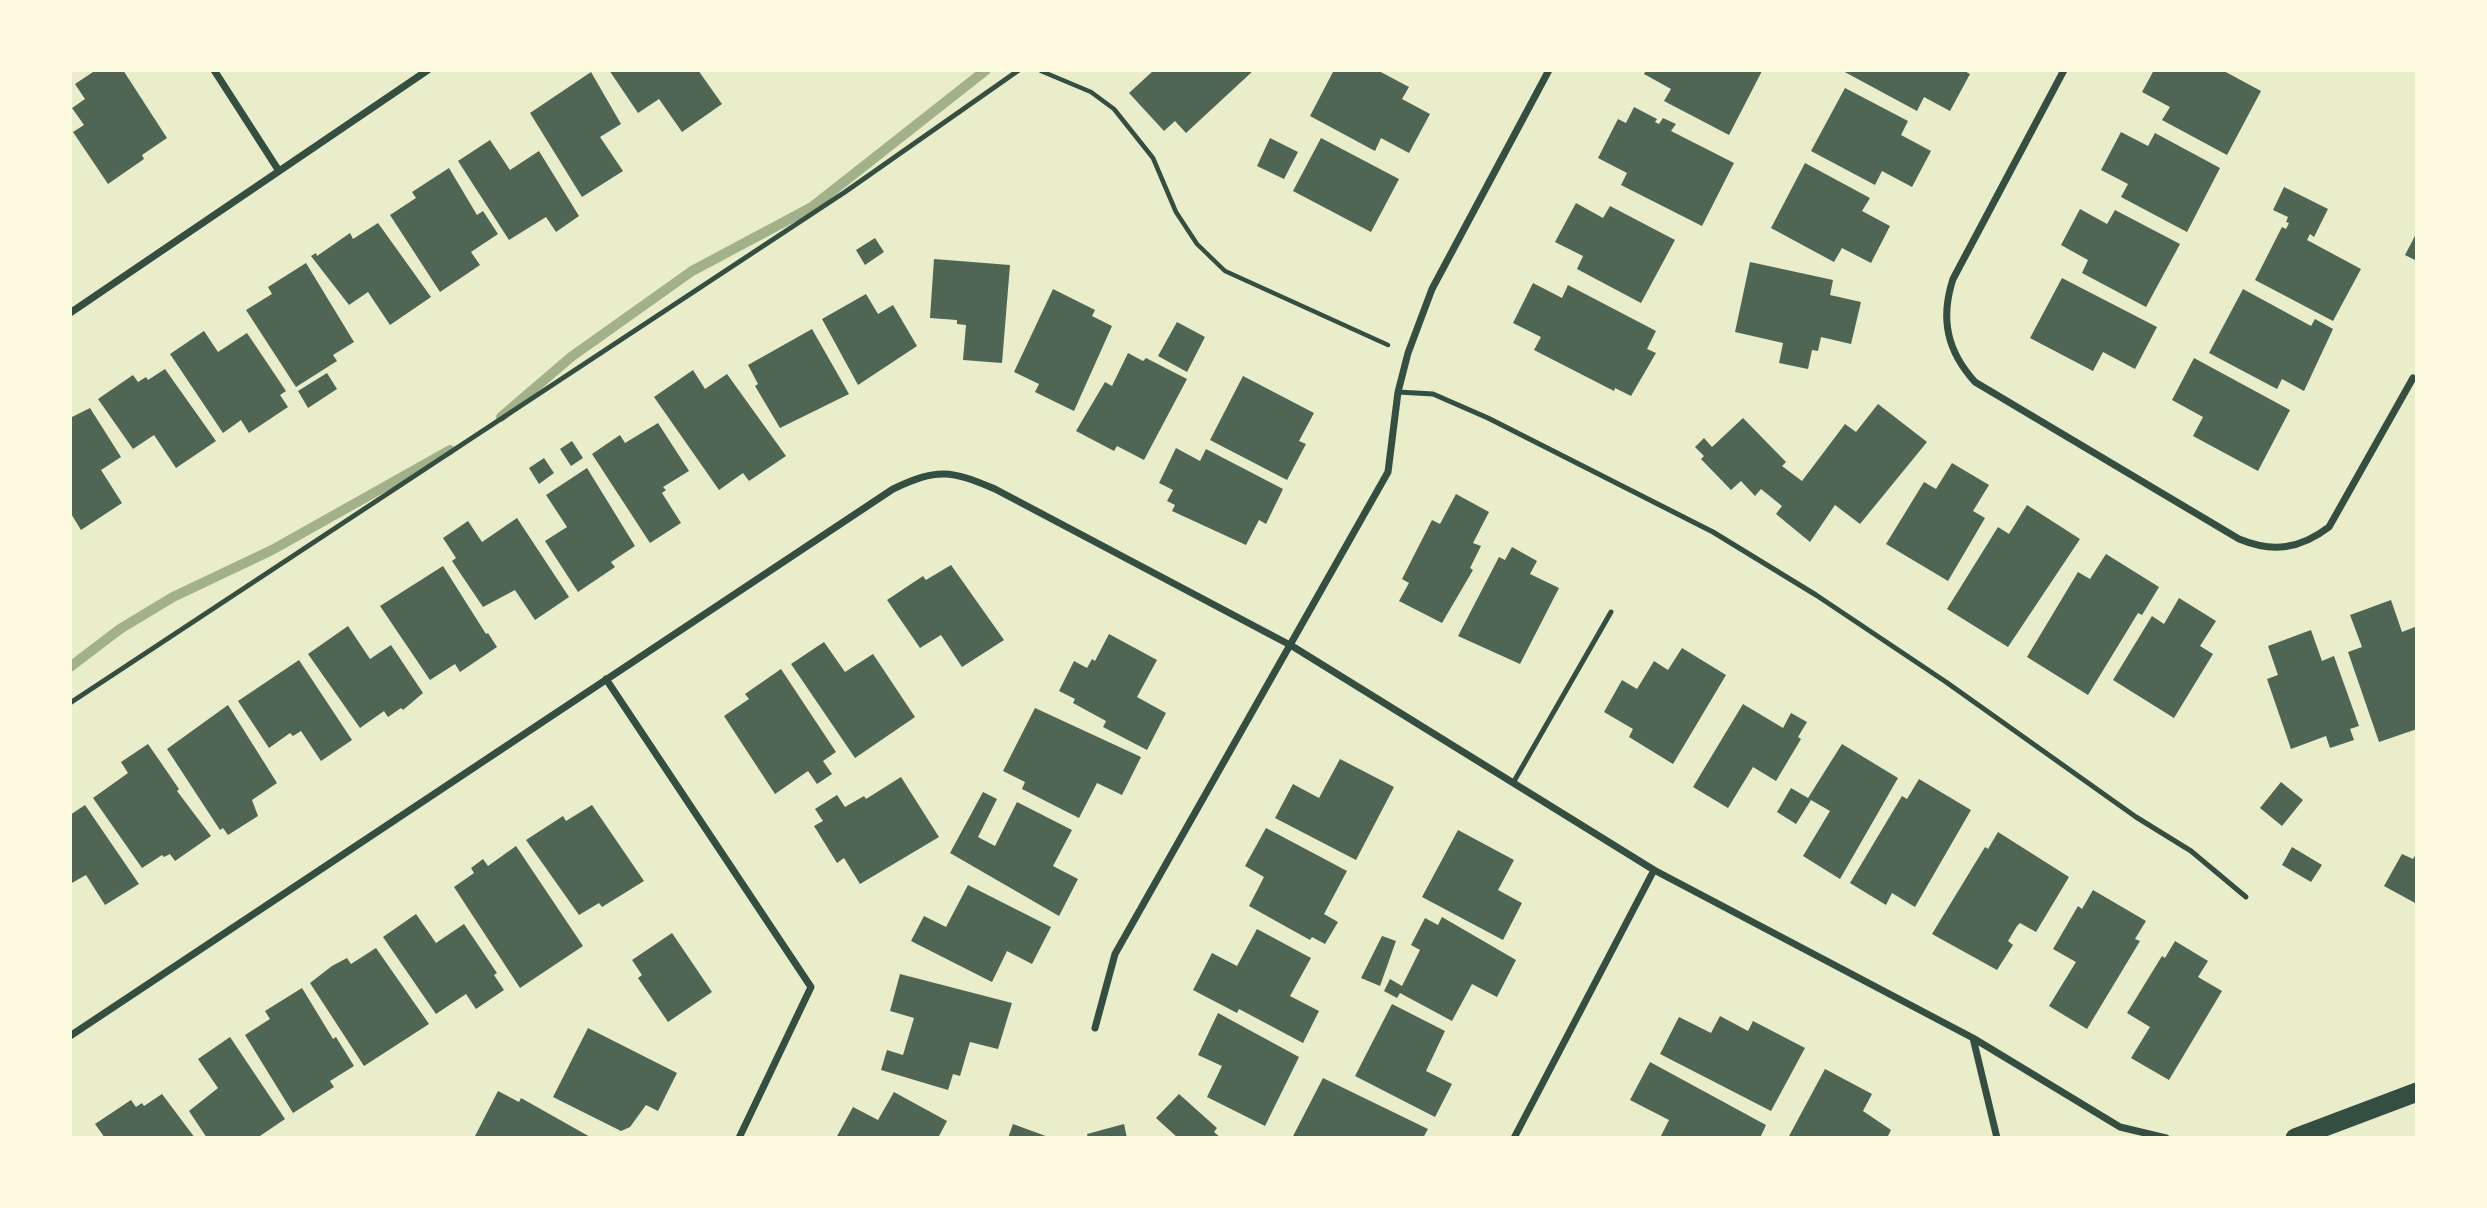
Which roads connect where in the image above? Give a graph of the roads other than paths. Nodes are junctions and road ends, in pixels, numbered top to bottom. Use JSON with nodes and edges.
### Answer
{"nodes":[{"id":1,"x":214,"y":70,"type":"edge"},
{"id":2,"x":428,"y":70,"type":"edge"},
{"id":3,"x":1019,"y":70,"type":"edge"},
{"id":4,"x":1549,"y":70,"type":"edge"},
{"id":5,"x":2064,"y":70,"type":"edge"},
{"id":6,"x":279,"y":171,"type":"junction"},
{"id":7,"x":70,"y":313,"type":"edge"},
{"id":8,"x":2413,"y":378,"type":"dead end"},
{"id":9,"x":1398,"y":392,"type":"junction"},
{"id":10,"x":1611,"y":612,"type":"dead end"},
{"id":11,"x":1292,"y":646,"type":"junction"},
{"id":12,"x":606,"y":679,"type":"junction"},
{"id":13,"x":70,"y":704,"type":"edge"},
{"id":14,"x":1513,"y":783,"type":"junction"},
{"id":15,"x":1654,"y":870,"type":"junction"},
{"id":16,"x":2246,"y":897,"type":"dead end"},
{"id":17,"x":1095,"y":1028,"type":"dead end"},
{"id":18,"x":70,"y":1036,"type":"edge"},
{"id":19,"x":1973,"y":1038,"type":"junction"},
{"id":20,"x":2417,"y":1093,"type":"edge"},
{"id":21,"x":738,"y":1138,"type":"edge"},
{"id":22,"x":1514,"y":1138,"type":"edge"},
{"id":23,"x":1997,"y":1138,"type":"edge"},
{"id":24,"x":2166,"y":1138,"type":"edge"},
{"id":25,"x":2295,"y":1138,"type":"edge"}],
"edges":[{"from":1,"to":6,"type":"street"},
{"from":2,"to":6,"type":"street"},
{"from":3,"to":13,"type":"lane"},
{"from":4,"to":9,"type":"street"},
{"from":5,"to":8,"type":"street"},
{"from":6,"to":7,"type":"street"},
{"from":9,"to":11,"type":"street"},
{"from":9,"to":16,"type":"lane"},
{"from":10,"to":14,"type":"lane"},
{"from":11,"to":12,"type":"street"},
{"from":11,"to":14,"type":"street"},
{"from":11,"to":17,"type":"street"},
{"from":12,"to":18,"type":"street"},
{"from":12,"to":21,"type":"street"},
{"from":14,"to":15,"type":"street"},
{"from":15,"to":19,"type":"street"},
{"from":15,"to":22,"type":"street"},
{"from":19,"to":23,"type":"street"},
{"from":19,"to":24,"type":"street"},
{"from":20,"to":25,"type":"highway"}]}
